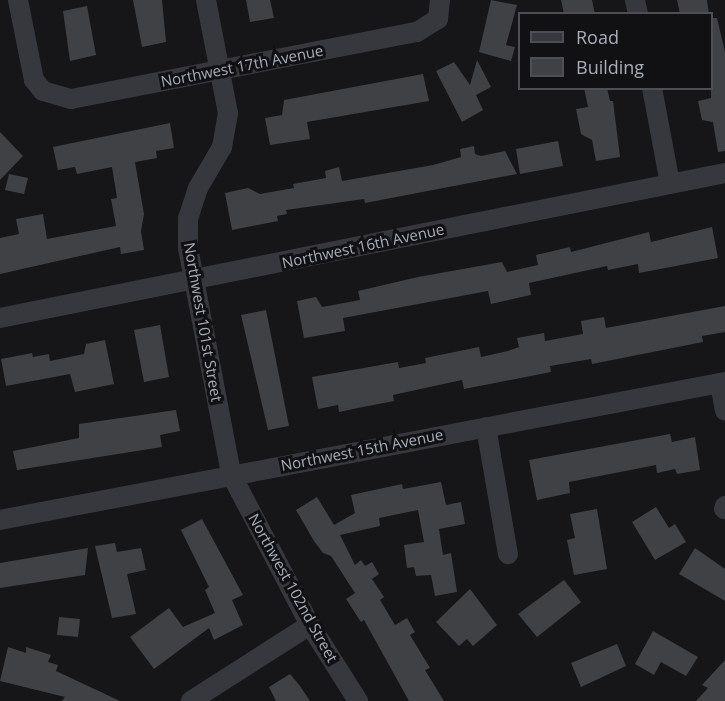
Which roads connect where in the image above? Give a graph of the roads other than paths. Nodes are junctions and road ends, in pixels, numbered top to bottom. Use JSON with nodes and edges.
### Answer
{"nodes":[{"id":1,"x":18,"y":0,"type":"edge"},
{"id":2,"x":206,"y":0,"type":"edge"},
{"id":3,"x":439,"y":9,"type":"edge"},
{"id":4,"x":220,"y":71,"type":"junction"},
{"id":5,"x":652,"y":90,"type":"edge"},
{"id":6,"x":725,"y":173,"type":"edge"},
{"id":7,"x":670,"y":183,"type":"junction"},
{"id":8,"x":194,"y":281,"type":"junction"},
{"id":9,"x":0,"y":318,"type":"edge"},
{"id":10,"x":722,"y":383,"type":"edge"},
{"id":11,"x":725,"y":411,"type":"edge"},
{"id":12,"x":486,"y":427,"type":"junction"},
{"id":13,"x":231,"y":474,"type":"junction"},
{"id":14,"x":0,"y":520,"type":"edge"},
{"id":15,"x":508,"y":554,"type":"dead end"},
{"id":16,"x":310,"y":625,"type":"junction"},
{"id":17,"x":191,"y":701,"type":"edge"},
{"id":18,"x":358,"y":701,"type":"edge"}],
"edges":[{"from":1,"to":4,"type":"street","name":"Northwest 17th Avenue"},
{"from":2,"to":4,"type":"street","name":"Northwest 101st Street"},
{"from":3,"to":4,"type":"street","name":"Northwest 17th Avenue"},
{"from":4,"to":8,"type":"street","name":"Northwest 101st Street"},
{"from":5,"to":7,"type":"street"},
{"from":6,"to":7,"type":"street","name":"Northwest 16th Avenue"},
{"from":7,"to":8,"type":"street","name":"Northwest 16th Avenue"},
{"from":8,"to":9,"type":"street","name":"Northwest 16th Avenue"},
{"from":8,"to":13,"type":"street","name":"Northwest 101st Street"},
{"from":10,"to":11,"type":"street"},
{"from":10,"to":12,"type":"street","name":"Northwest 15th Avenue"},
{"from":12,"to":13,"type":"street","name":"Northwest 15th Avenue"},
{"from":12,"to":15,"type":"street"},
{"from":13,"to":14,"type":"street","name":"Northwest 15th Avenue"},
{"from":13,"to":16,"type":"street","name":"Northwest 102nd Street"},
{"from":16,"to":17,"type":"street"},
{"from":16,"to":18,"type":"street","name":"Northwest 102nd Street"}]}
